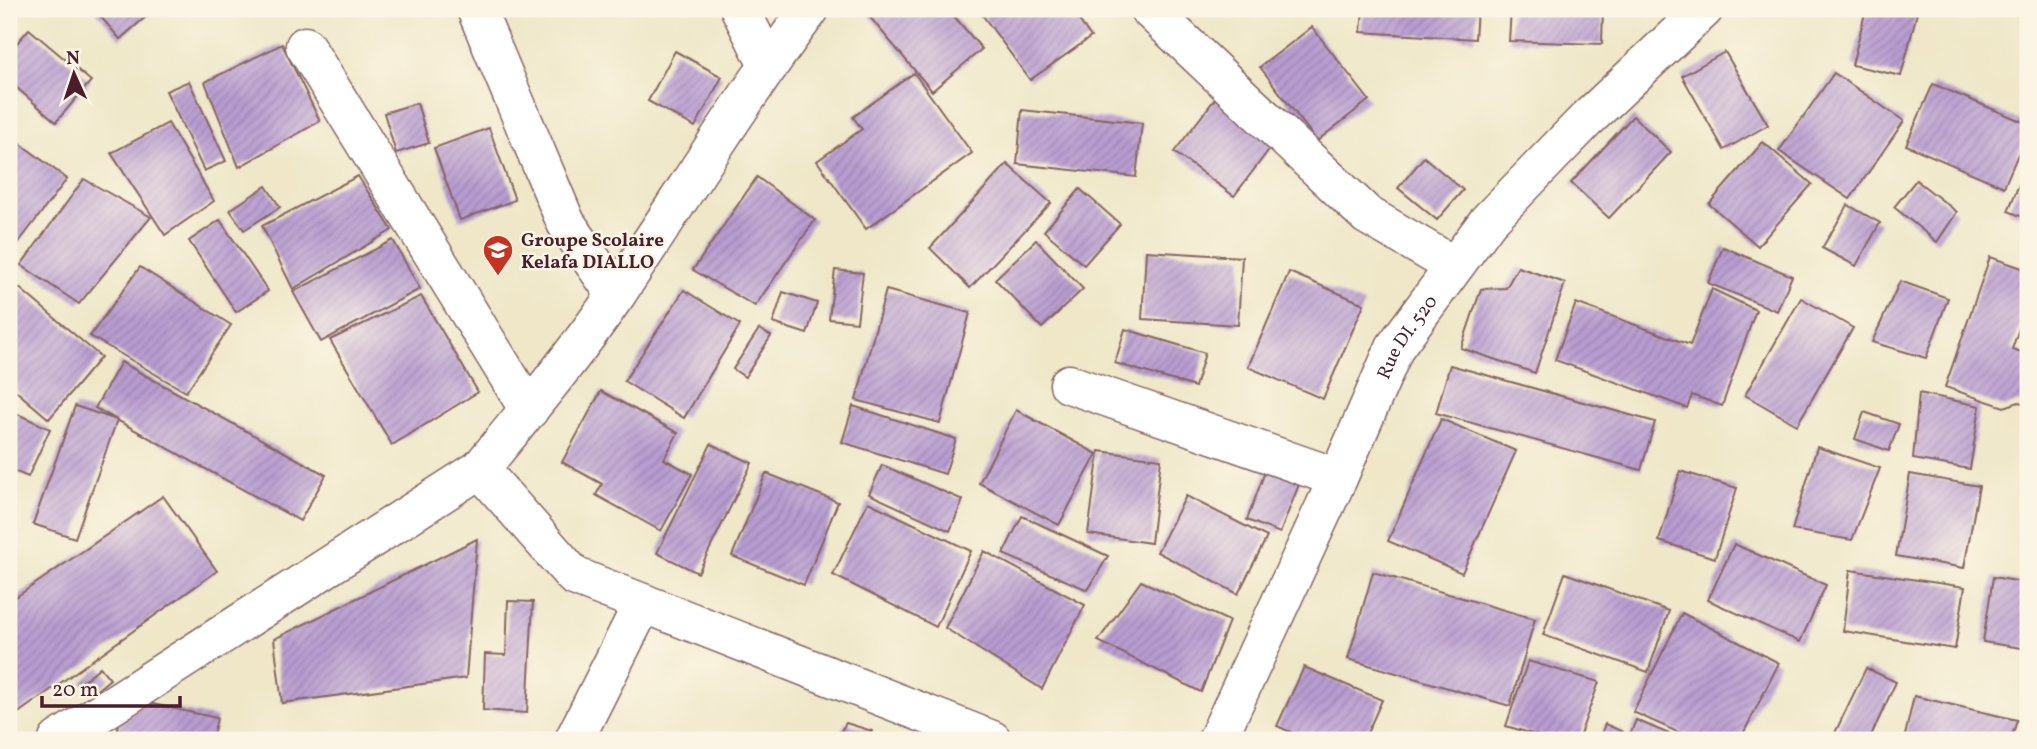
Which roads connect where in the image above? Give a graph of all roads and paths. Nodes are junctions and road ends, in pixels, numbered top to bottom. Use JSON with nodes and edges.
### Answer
{"nodes":[{"id":1,"x":476,"y":9,"type":"edge"},
{"id":2,"x":740,"y":9,"type":"edge"},
{"id":3,"x":810,"y":9,"type":"edge"},
{"id":4,"x":1149,"y":9,"type":"edge"},
{"id":5,"x":1704,"y":9,"type":"edge"},
{"id":6,"x":306,"y":46,"type":"dead end"},
{"id":7,"x":768,"y":65,"type":"junction"},
{"id":8,"x":1454,"y":266,"type":"junction"},
{"id":9,"x":616,"y":295,"type":"junction"},
{"id":10,"x":1069,"y":384,"type":"dead end"},
{"id":11,"x":528,"y":410,"type":"junction"},
{"id":12,"x":480,"y":469,"type":"junction"},
{"id":13,"x":1338,"y":478,"type":"junction"},
{"id":14,"x":643,"y":603,"type":"junction"},
{"id":15,"x":58,"y":740,"type":"edge"},
{"id":16,"x":574,"y":740,"type":"edge"},
{"id":17,"x":992,"y":740,"type":"edge"},
{"id":18,"x":1217,"y":740,"type":"edge"}],
"edges":[{"from":1,"to":9,"type":"street"},
{"from":2,"to":7,"type":"street"},
{"from":3,"to":7,"type":"street"},
{"from":4,"to":8,"type":"street"},
{"from":5,"to":8,"type":"street","name":"Rue DI. 520"},
{"from":6,"to":11,"type":"street"},
{"from":7,"to":9,"type":"street"},
{"from":8,"to":13,"type":"street","name":"Rue DI. 520"},
{"from":9,"to":11,"type":"street"},
{"from":10,"to":13,"type":"street"},
{"from":11,"to":12,"type":"street"},
{"from":12,"to":14,"type":"street"},
{"from":12,"to":15,"type":"street"},
{"from":13,"to":18,"type":"street","name":"Rue DI. 520"},
{"from":14,"to":16,"type":"street"},
{"from":14,"to":17,"type":"street"}]}
